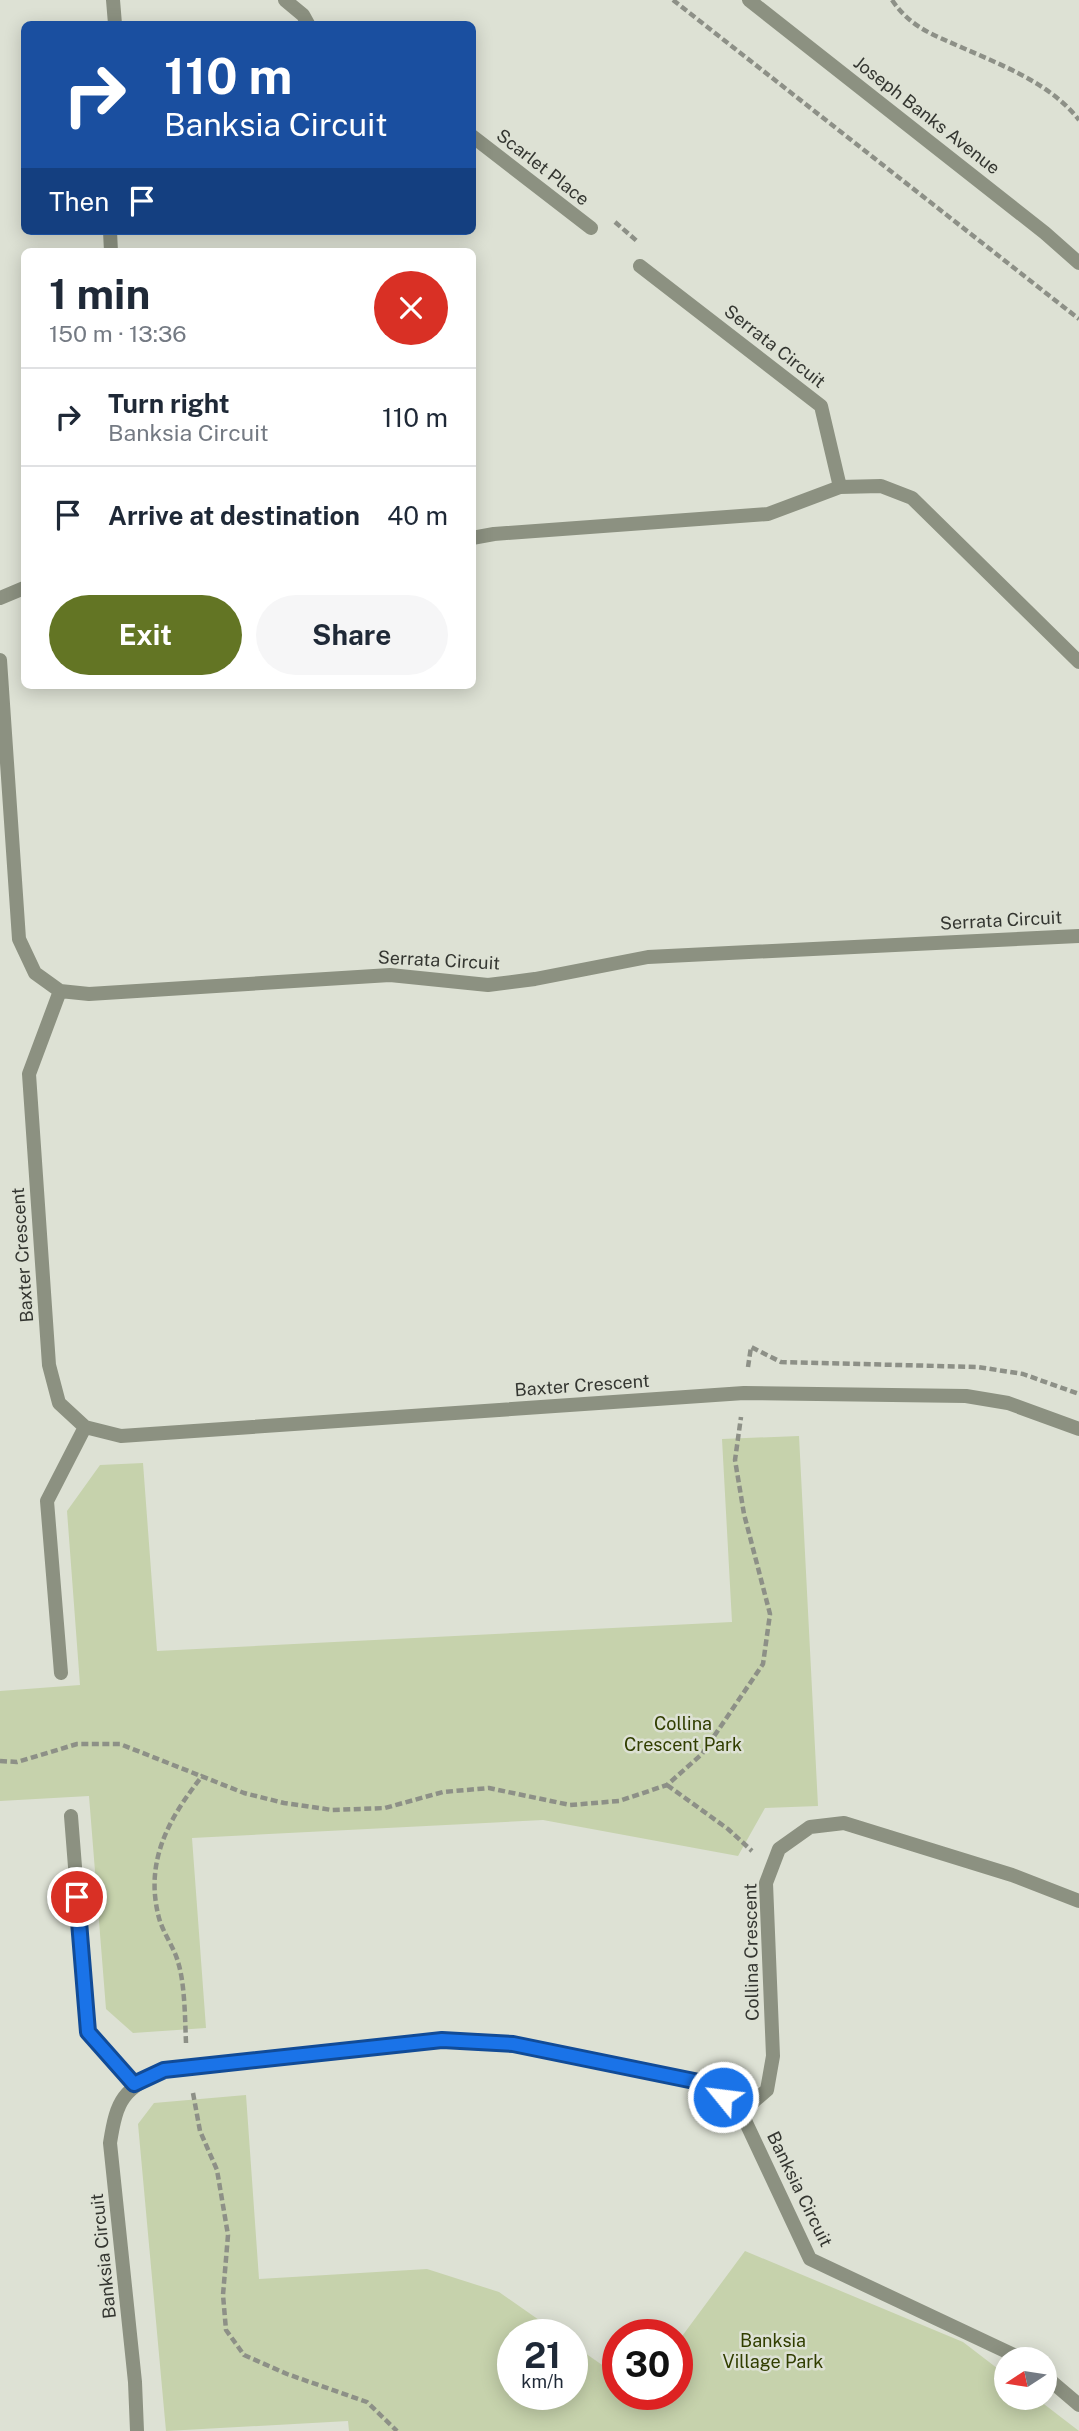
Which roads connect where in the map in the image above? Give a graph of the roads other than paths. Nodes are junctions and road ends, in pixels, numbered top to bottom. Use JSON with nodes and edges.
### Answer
{"nodes":[{"id":1,"x":113,"y":0,"type":"edge"},
{"id":2,"x":285,"y":0,"type":"edge"},
{"id":3,"x":749,"y":0,"type":"edge"},
{"id":4,"x":115,"y":21,"type":"edge"},
{"id":5,"x":306,"y":21,"type":"edge"},
{"id":6,"x":476,"y":139,"type":"edge"},
{"id":7,"x":591,"y":228,"type":"road end"},
{"id":8,"x":1079,"y":263,"type":"edge"},
{"id":9,"x":640,"y":266,"type":"road end"},
{"id":10,"x":840,"y":487,"type":"junction"},
{"id":11,"x":476,"y":537,"type":"edge"},
{"id":12,"x":21,"y":588,"type":"edge"},
{"id":13,"x":0,"y":598,"type":"edge"},
{"id":14,"x":0,"y":660,"type":"edge"},
{"id":15,"x":1079,"y":662,"type":"edge"},
{"id":16,"x":1079,"y":936,"type":"edge"},
{"id":17,"x":60,"y":991,"type":"junction"},
{"id":18,"x":85,"y":1427,"type":"junction"},
{"id":19,"x":1079,"y":1429,"type":"edge"},
{"id":20,"x":61,"y":1674,"type":"dead end"},
{"id":21,"x":71,"y":1816,"type":"dead end"},
{"id":22,"x":1079,"y":1901,"type":"edge"},
{"id":23,"x":134,"y":2084,"type":"junction"},
{"id":24,"x":741,"y":2112,"type":"junction"},
{"id":25,"x":997,"y":2347,"type":"edge"},
{"id":26,"x":1057,"y":2387,"type":"edge"},
{"id":27,"x":1079,"y":2406,"type":"edge"},
{"id":28,"x":137,"y":2431,"type":"edge"}],
"edges":[{"from":1,"to":4,"type":"street"},
{"from":2,"to":5,"type":"street"},
{"from":3,"to":8,"type":"street","name":"Joseph Banks Avenue"},
{"from":6,"to":7,"type":"street","name":"Scarlet Place"},
{"from":9,"to":10,"type":"street","name":"Serrata Circuit"},
{"from":10,"to":11,"type":"street"},
{"from":10,"to":15,"type":"street"},
{"from":12,"to":13,"type":"street"},
{"from":14,"to":17,"type":"street"},
{"from":16,"to":17,"type":"street","name":"Serrata Circuit"},
{"from":17,"to":18,"type":"street","name":"Baxter Crescent"},
{"from":18,"to":19,"type":"street","name":"Baxter Crescent"},
{"from":18,"to":20,"type":"street"},
{"from":21,"to":23,"type":"street"},
{"from":22,"to":24,"type":"street","name":"Collina Crescent"},
{"from":23,"to":24,"type":"street","name":"Banksia Circuit"},
{"from":23,"to":28,"type":"street","name":"Banksia Circuit"},
{"from":24,"to":25,"type":"street","name":"Banksia Circuit"},
{"from":26,"to":27,"type":"street"}]}
